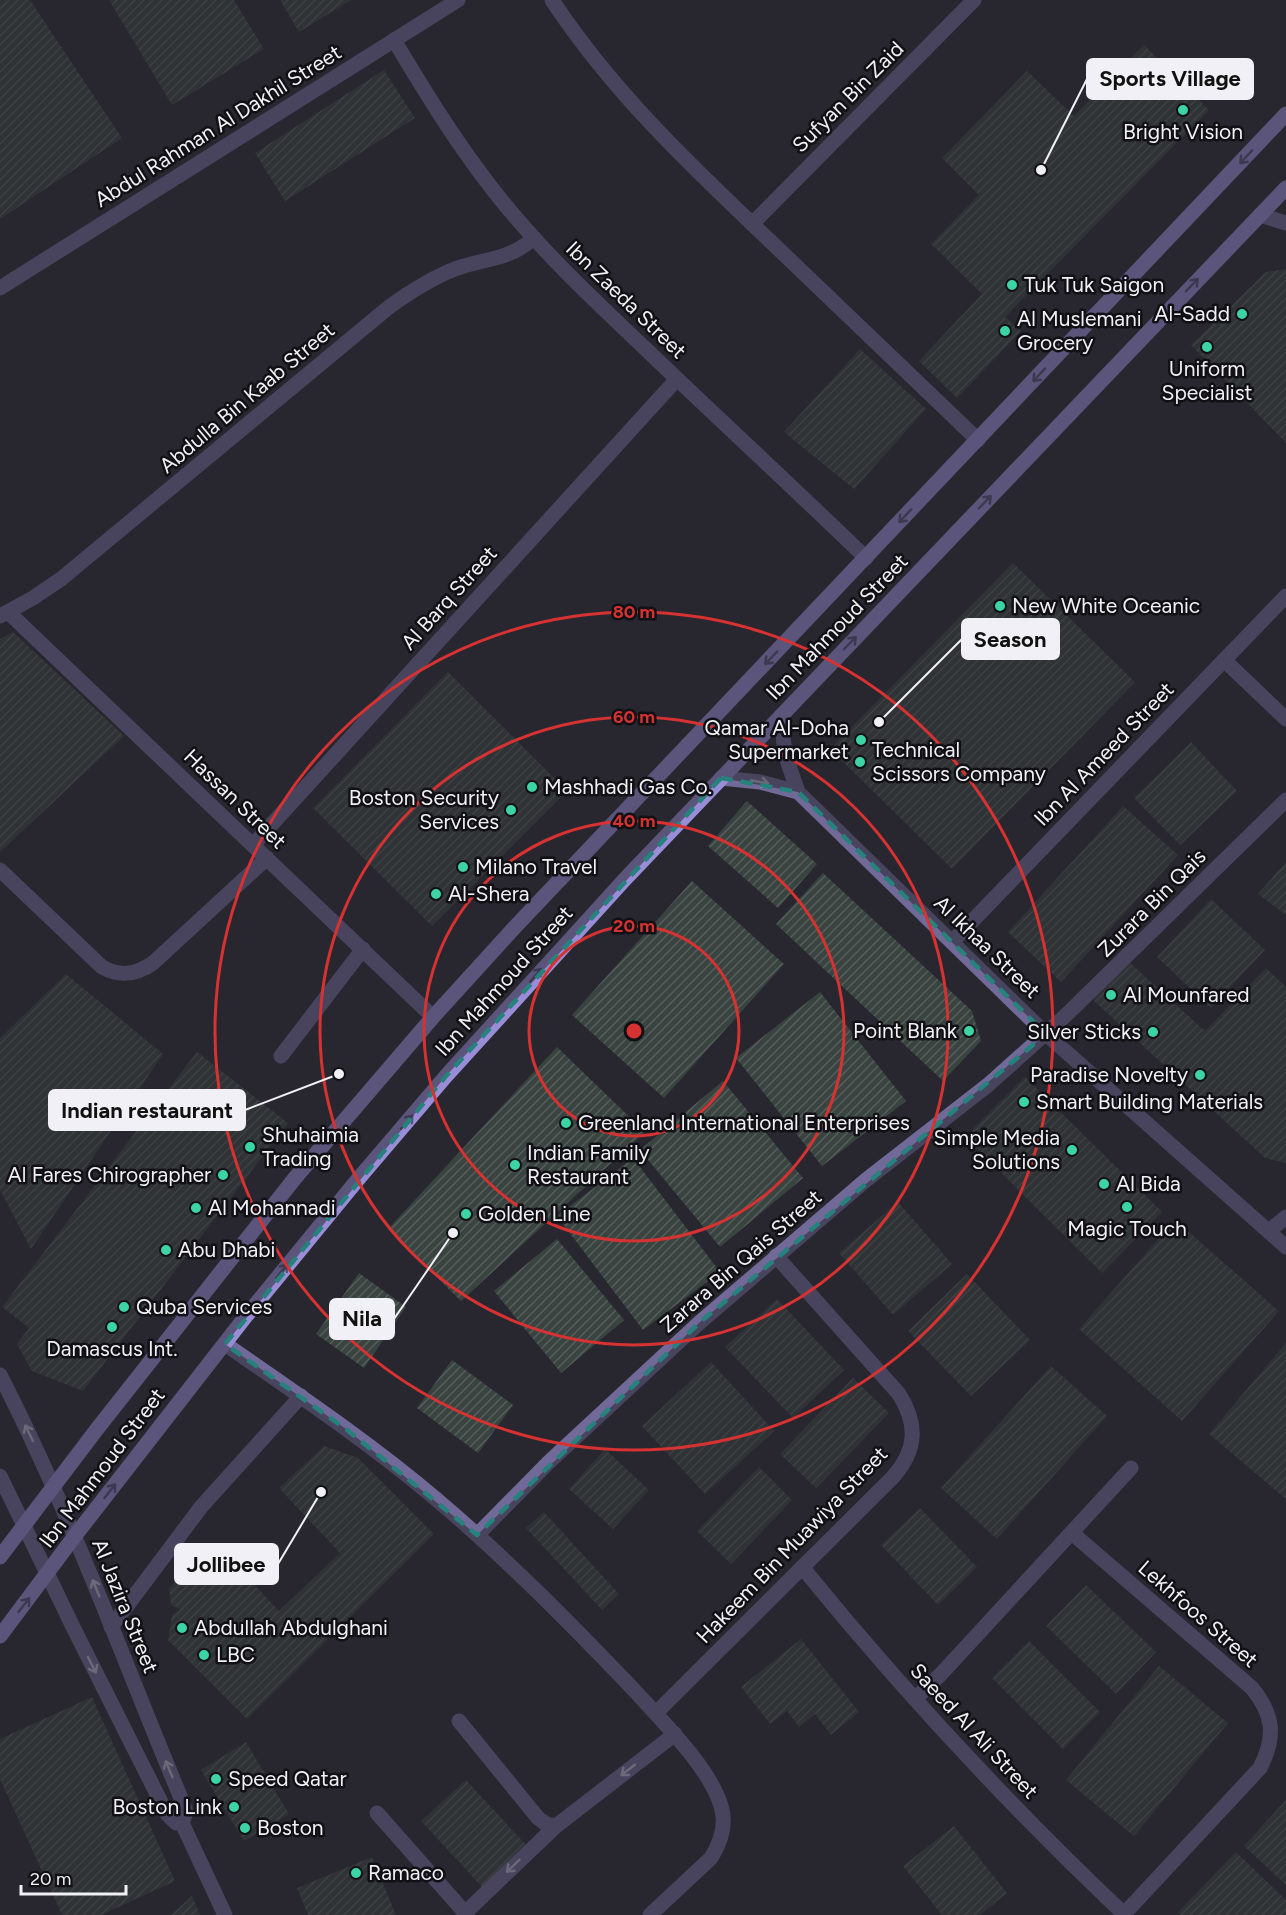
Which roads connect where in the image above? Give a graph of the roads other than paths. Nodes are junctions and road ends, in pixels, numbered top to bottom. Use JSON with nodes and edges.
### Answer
{"nodes":[{"id":1,"x":458,"y":0,"type":"edge"},
{"id":2,"x":552,"y":0,"type":"edge"},
{"id":3,"x":974,"y":0,"type":"edge"},
{"id":4,"x":394,"y":40,"type":"junction"},
{"id":5,"x":1286,"y":114,"type":"edge"},
{"id":6,"x":1286,"y":188,"type":"edge"},
{"id":7,"x":1260,"y":215,"type":"junction"},
{"id":8,"x":1286,"y":223,"type":"edge"},
{"id":9,"x":752,"y":225,"type":"junction"},
{"id":10,"x":534,"y":238,"type":"junction"},
{"id":11,"x":0,"y":288,"type":"edge"},
{"id":12,"x":677,"y":379,"type":"junction"},
{"id":13,"x":978,"y":440,"type":"junction"},
{"id":14,"x":866,"y":558,"type":"junction"},
{"id":15,"x":1286,"y":596,"type":"edge"},
{"id":16,"x":4,"y":614,"type":"edge"},
{"id":17,"x":1224,"y":660,"type":"junction"},
{"id":18,"x":781,"y":716,"type":"junction"},
{"id":19,"x":1286,"y":719,"type":"edge"},
{"id":20,"x":721,"y":778,"type":"junction"},
{"id":21,"x":798,"y":792,"type":"junction"},
{"id":22,"x":1286,"y":800,"type":"edge"},
{"id":23,"x":253,"y":845,"type":"junction"},
{"id":24,"x":267,"y":858,"type":"junction"},
{"id":25,"x":0,"y":870,"type":"edge"},
{"id":26,"x":952,"y":942,"type":"junction"},
{"id":27,"x":363,"y":949,"type":"junction"},
{"id":28,"x":433,"y":1017,"type":"junction"},
{"id":29,"x":1046,"y":1034,"type":"junction"},
{"id":30,"x":281,"y":1056,"type":"dead end"},
{"id":31,"x":1286,"y":1217,"type":"edge"},
{"id":32,"x":1269,"y":1231,"type":"junction"},
{"id":33,"x":1286,"y":1247,"type":"edge"},
{"id":34,"x":776,"y":1256,"type":"junction"},
{"id":35,"x":225,"y":1344,"type":"junction"},
{"id":36,"x":0,"y":1375,"type":"edge"},
{"id":37,"x":301,"y":1396,"type":"junction"},
{"id":38,"x":1131,"y":1468,"type":"dead end"},
{"id":39,"x":0,"y":1476,"type":"edge"},
{"id":40,"x":53,"y":1486,"type":"junction"},
{"id":41,"x":24,"y":1526,"type":"junction"},
{"id":42,"x":1072,"y":1533,"type":"junction"},
{"id":43,"x":477,"y":1534,"type":"junction"},
{"id":44,"x":74,"y":1537,"type":"junction"},
{"id":45,"x":0,"y":1557,"type":"edge"},
{"id":46,"x":802,"y":1567,"type":"junction"},
{"id":47,"x":48,"y":1575,"type":"junction"},
{"id":48,"x":111,"y":1627,"type":"junction"},
{"id":49,"x":0,"y":1636,"type":"edge"},
{"id":50,"x":915,"y":1699,"type":"junction"},
{"id":51,"x":656,"y":1713,"type":"junction"},
{"id":52,"x":459,"y":1721,"type":"dead end"},
{"id":53,"x":675,"y":1734,"type":"junction"},
{"id":54,"x":377,"y":1813,"type":"dead end"},
{"id":55,"x":182,"y":1823,"type":"junction"},
{"id":56,"x":556,"y":1826,"type":"junction"},
{"id":57,"x":466,"y":1914,"type":"edge"},
{"id":58,"x":1124,"y":1914,"type":"edge"},
{"id":59,"x":225,"y":1915,"type":"edge"},
{"id":60,"x":650,"y":1915,"type":"edge"}],
"edges":[{"from":1,"to":4,"type":"street","name":"Abdul Rahman Al Dakhil Street"},
{"from":2,"to":9,"type":"street"},
{"from":3,"to":9,"type":"street","name":"Sufyan Bin Zaid"},
{"from":4,"to":10,"type":"street","name":"Ibn Zaeda Street"},
{"from":4,"to":11,"type":"street","name":"Abdul Rahman Al Dakhil Street"},
{"from":5,"to":13,"type":"street","name":"Ibn Mahmoud Street","one_way":true},
{"from":6,"to":7,"type":"street","name":"Ibn Mahmoud Street"},
{"from":7,"to":8,"type":"street"},
{"from":18,"to":7,"type":"street","name":"Ibn Mahmoud Street","one_way":true},
{"from":9,"to":13,"type":"street"},
{"from":10,"to":12,"type":"street","name":"Ibn Zaeda Street"},
{"from":10,"to":16,"type":"street","name":"Abdulla Bin Kaab Street"},
{"from":12,"to":14,"type":"street","name":"Ibn Zaeda Street"},
{"from":12,"to":23,"type":"street","name":"Al Barq Street"},
{"from":13,"to":14,"type":"street","name":"Ibn Mahmoud Street","one_way":true},
{"from":14,"to":28,"type":"street","name":"Ibn Mahmoud Street","one_way":true},
{"from":15,"to":17,"type":"street","name":"Ibn Al Ameed Street"},
{"from":16,"to":23,"type":"street","name":"Hassan Street"},
{"from":17,"to":19,"type":"street"},
{"from":17,"to":26,"type":"street","name":"Ibn Al Ameed Street"},
{"from":18,"to":20,"type":"street","name":"Ibn Mahmoud Street"},
{"from":18,"to":21,"type":"street","name":"Al Ikhaa Street"},
{"from":20,"to":21,"type":"street","name":"Al Ikhaa Street","one_way":true},
{"from":35,"to":20,"type":"street","name":"Ibn Mahmoud Street","one_way":true},
{"from":21,"to":26,"type":"street","name":"Al Ikhaa Street"},
{"from":22,"to":29,"type":"street","name":"Zurara Bin Qais"},
{"from":23,"to":24,"type":"street","name":"Hassan Street"},
{"from":24,"to":25,"type":"street"},
{"from":24,"to":27,"type":"street","name":"Hassan Street"},
{"from":26,"to":29,"type":"street","name":"Al Ikhaa Street"},
{"from":27,"to":28,"type":"street","name":"Hassan Street"},
{"from":27,"to":30,"type":"street"},
{"from":28,"to":40,"type":"street","name":"Ibn Mahmoud Street"},
{"from":29,"to":32,"type":"street","name":"Al Ikhaa Street"},
{"from":29,"to":34,"type":"street","name":"Zarara Bin Qais Street"},
{"from":31,"to":32,"type":"street"},
{"from":32,"to":33,"type":"street","name":"Al Ikhaa Street"},
{"from":34,"to":43,"type":"street","name":"Zarara Bin Qais Street"},
{"from":34,"to":46,"type":"street","name":"Hakeem Bin Muawiya Street"},
{"from":35,"to":37,"type":"street"},
{"from":44,"to":35,"type":"street","name":"Ibn Mahmoud Street","one_way":true},
{"from":40,"to":36,"type":"street","name":"Al Jazira Street","one_way":true},
{"from":37,"to":43,"type":"street"},
{"from":37,"to":48,"type":"street"},
{"from":38,"to":42,"type":"street"},
{"from":39,"to":41,"type":"street","name":"Al Jazira Street"},
{"from":40,"to":41,"type":"street","name":"Ibn Mahmoud Street"},
{"from":40,"to":44,"type":"street","name":"Al Jazira Street"},
{"from":41,"to":45,"type":"street","name":"Ibn Mahmoud Street"},
{"from":41,"to":47,"type":"street","name":"Al Jazira Street"},
{"from":42,"to":50,"type":"street"},
{"from":42,"to":58,"type":"street","name":"Lekhfoos Street"},
{"from":43,"to":51,"type":"street"},
{"from":44,"to":47,"type":"street","name":"Ibn Mahmoud Street"},
{"from":48,"to":44,"type":"street","name":"Al Jazira Street","one_way":true},
{"from":46,"to":50,"type":"street","name":"Saeed Al Ali Street"},
{"from":46,"to":51,"type":"street","name":"Hakeem Bin Muawiya Street"},
{"from":49,"to":47,"type":"street","name":"Ibn Mahmoud Street","one_way":true},
{"from":47,"to":55,"type":"street","name":"Al Jazira Street","one_way":true},
{"from":55,"to":48,"type":"street","name":"Al Jazira Street","one_way":true},
{"from":50,"to":58,"type":"street","name":"Saeed Al Ali Street"},
{"from":51,"to":53,"type":"street"},
{"from":52,"to":56,"type":"street"},
{"from":53,"to":56,"type":"street","one_way":true},
{"from":53,"to":60,"type":"street"},
{"from":54,"to":57,"type":"street"},
{"from":55,"to":59,"type":"street","name":"Al Jazira Street"},
{"from":56,"to":57,"type":"street","one_way":true}]}
